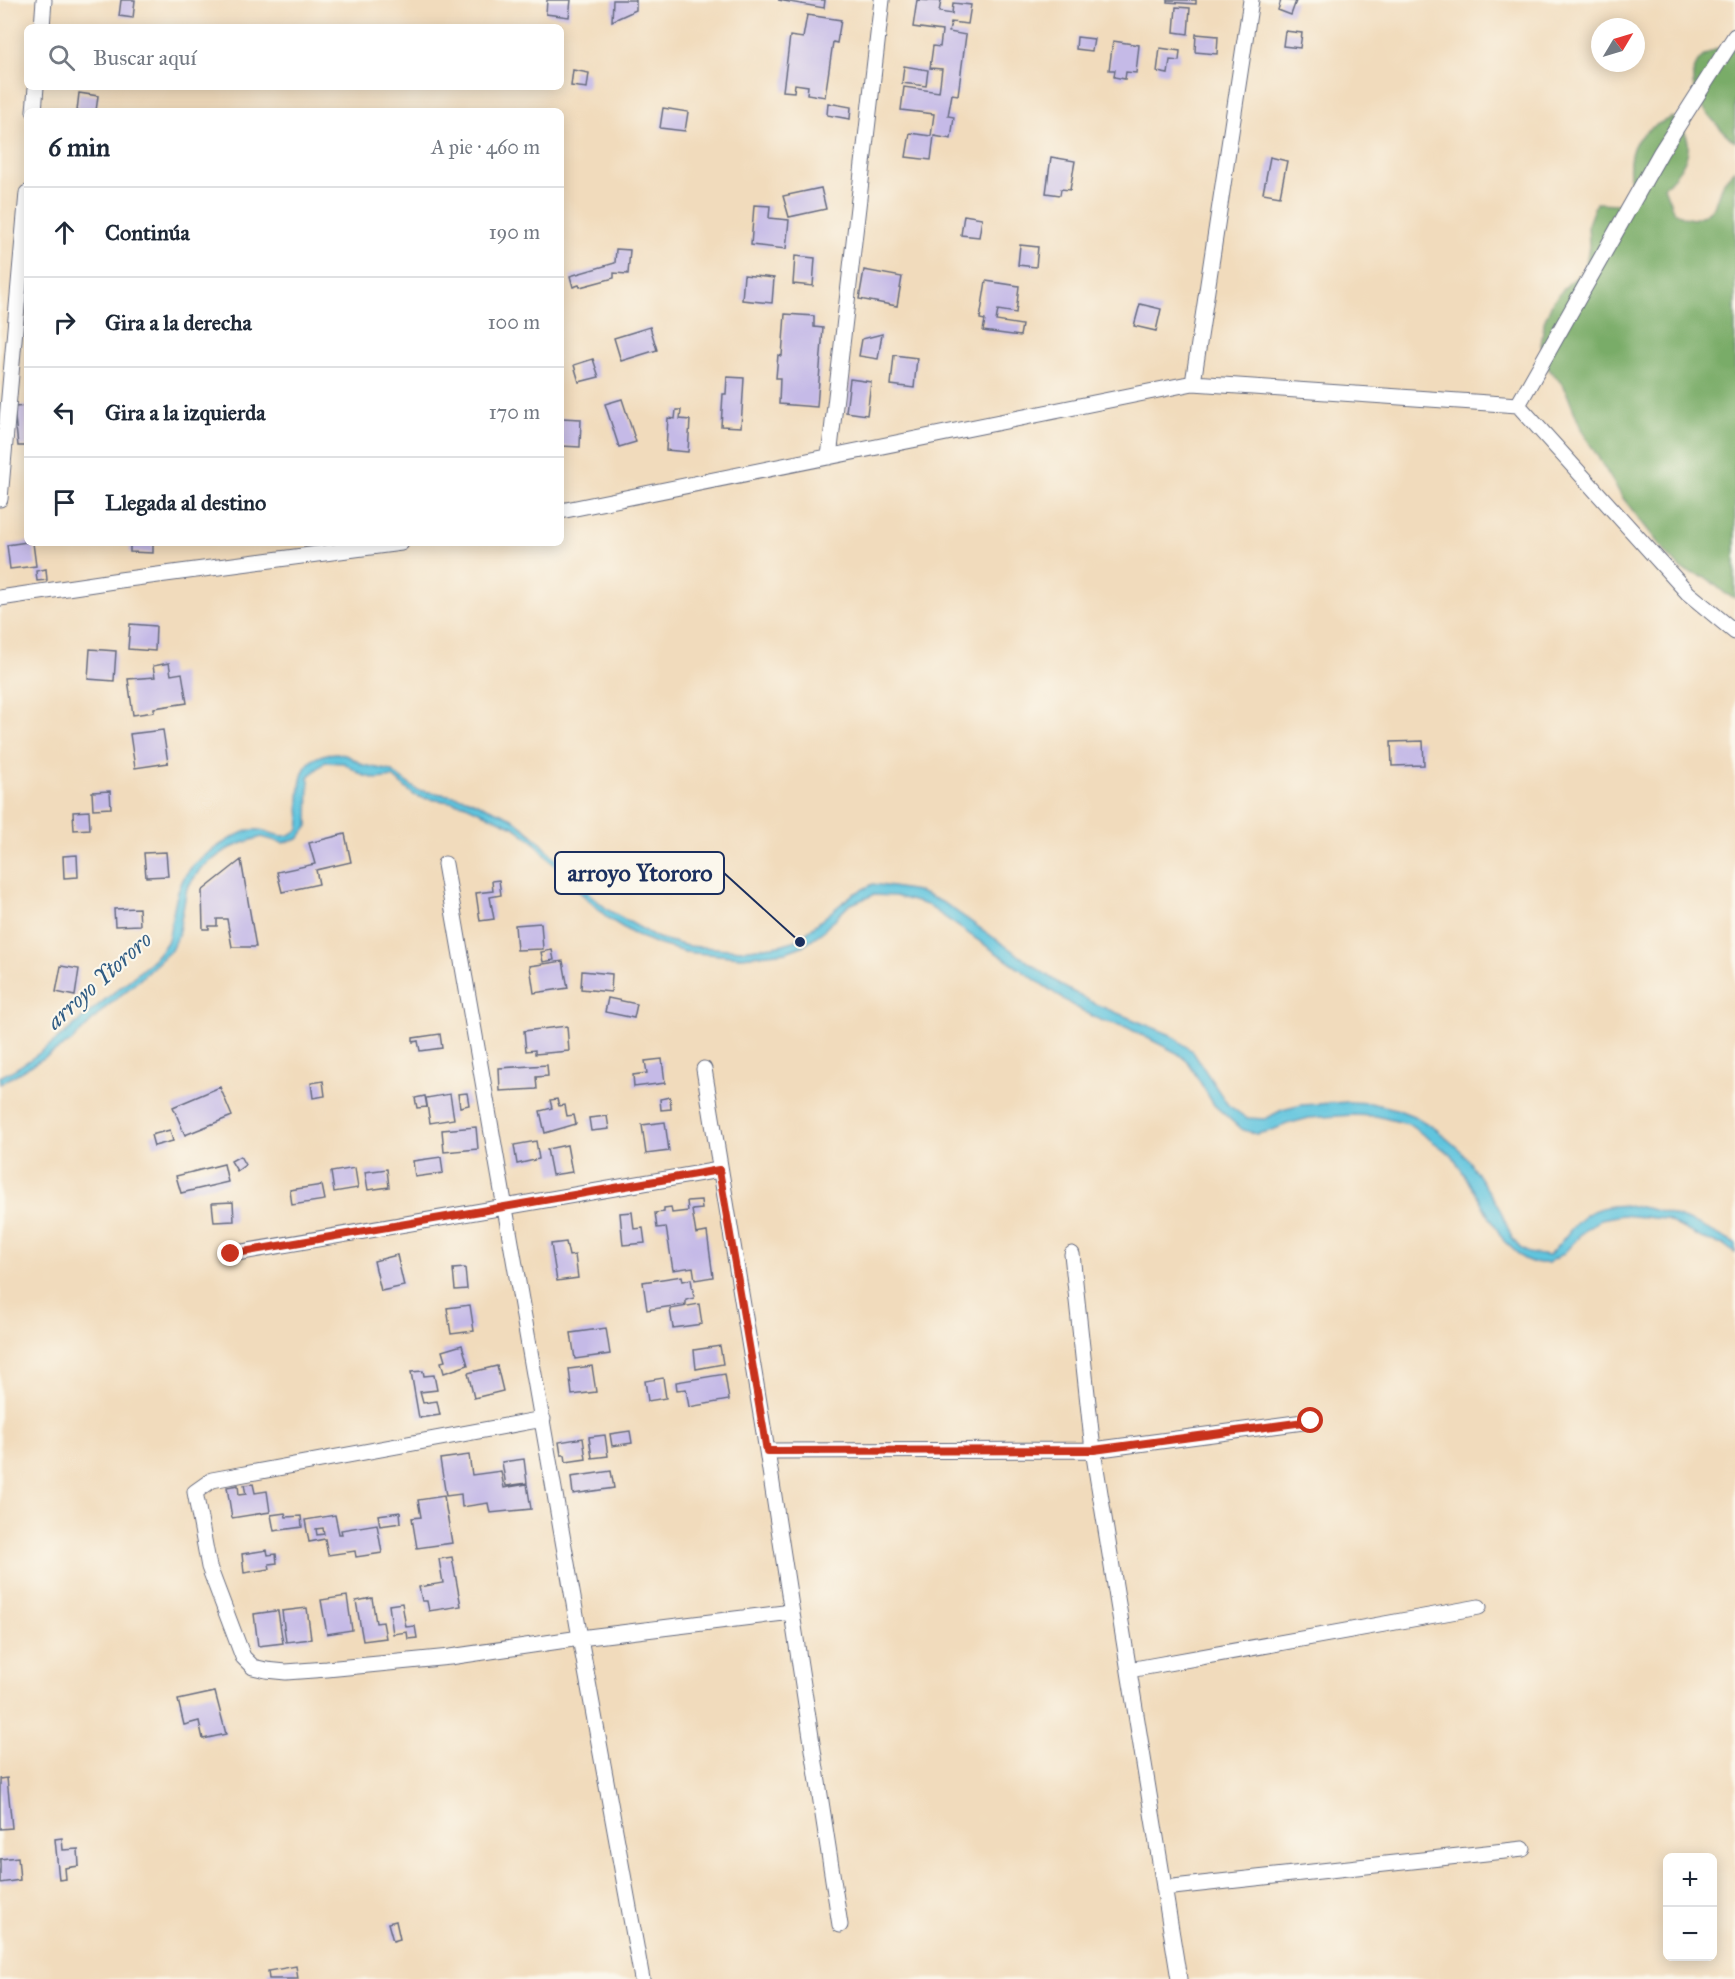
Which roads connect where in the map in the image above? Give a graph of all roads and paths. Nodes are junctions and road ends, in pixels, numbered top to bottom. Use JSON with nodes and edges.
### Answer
{"nodes":[{"id":1,"x":44,"y":0,"type":"edge"},
{"id":2,"x":882,"y":0,"type":"edge"},
{"id":3,"x":1251,"y":0,"type":"edge"},
{"id":4,"x":42,"y":24,"type":"edge"},
{"id":5,"x":1735,"y":36,"type":"edge"},
{"id":6,"x":36,"y":90,"type":"edge"},
{"id":7,"x":34,"y":108,"type":"edge"},
{"id":8,"x":24,"y":227,"type":"edge"},
{"id":9,"x":1193,"y":383,"type":"junction"},
{"id":10,"x":1518,"y":405,"type":"junction"},
{"id":11,"x":830,"y":457,"type":"junction"},
{"id":12,"x":0,"y":499,"type":"edge"},
{"id":13,"x":564,"y":510,"type":"edge"},
{"id":14,"x":377,"y":546,"type":"edge"},
{"id":15,"x":0,"y":598,"type":"edge"},
{"id":16,"x":1735,"y":632,"type":"edge"},
{"id":17,"x":445,"y":864,"type":"dead end"},
{"id":18,"x":704,"y":1070,"type":"dead end"},
{"id":19,"x":719,"y":1170,"type":"junction"},
{"id":20,"x":506,"y":1208,"type":"junction"},
{"id":21,"x":231,"y":1254,"type":"dead end"},
{"id":22,"x":1072,"y":1254,"type":"dead end"},
{"id":23,"x":543,"y":1419,"type":"junction"},
{"id":24,"x":1311,"y":1421,"type":"dead end"},
{"id":25,"x":1094,"y":1450,"type":"junction"},
{"id":26,"x":767,"y":1451,"type":"junction"},
{"id":27,"x":1479,"y":1607,"type":"dead end"},
{"id":28,"x":792,"y":1612,"type":"junction"},
{"id":29,"x":580,"y":1638,"type":"junction"},
{"id":30,"x":1129,"y":1670,"type":"junction"},
{"id":31,"x":1523,"y":1850,"type":"dead end"},
{"id":32,"x":1164,"y":1888,"type":"junction"},
{"id":33,"x":840,"y":1925,"type":"dead end"},
{"id":34,"x":642,"y":1979,"type":"edge"},
{"id":35,"x":1179,"y":1979,"type":"edge"}],
"edges":[{"from":1,"to":4,"type":"street"},
{"from":2,"to":11,"type":"street"},
{"from":3,"to":9,"type":"street"},
{"from":5,"to":10,"type":"street"},
{"from":6,"to":7,"type":"street"},
{"from":8,"to":12,"type":"street"},
{"from":9,"to":10,"type":"street"},
{"from":9,"to":11,"type":"street"},
{"from":10,"to":16,"type":"street"},
{"from":11,"to":13,"type":"street"},
{"from":14,"to":15,"type":"street"},
{"from":17,"to":20,"type":"street"},
{"from":18,"to":19,"type":"street"},
{"from":19,"to":20,"type":"street"},
{"from":19,"to":26,"type":"street"},
{"from":20,"to":21,"type":"street"},
{"from":20,"to":23,"type":"street"},
{"from":22,"to":25,"type":"street"},
{"from":23,"to":29,"type":"street"},
{"from":23,"to":29,"type":"street"},
{"from":24,"to":25,"type":"street"},
{"from":25,"to":26,"type":"street"},
{"from":25,"to":30,"type":"street"},
{"from":26,"to":28,"type":"street"},
{"from":27,"to":30,"type":"street"},
{"from":28,"to":29,"type":"street"},
{"from":28,"to":33,"type":"street"},
{"from":29,"to":34,"type":"street"},
{"from":30,"to":32,"type":"street"},
{"from":31,"to":32,"type":"street"},
{"from":32,"to":35,"type":"street"}]}
